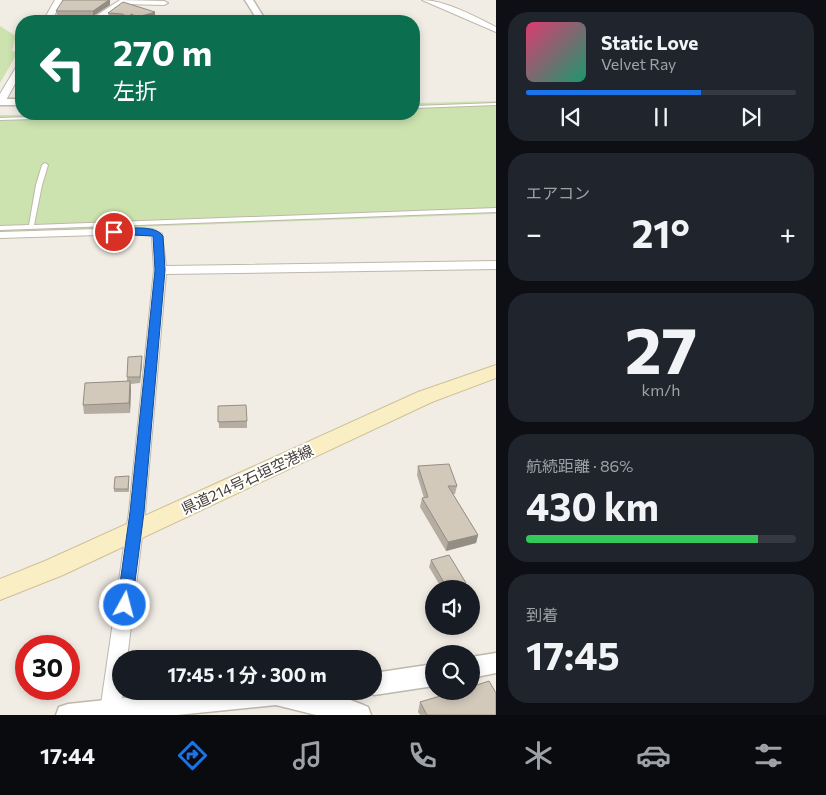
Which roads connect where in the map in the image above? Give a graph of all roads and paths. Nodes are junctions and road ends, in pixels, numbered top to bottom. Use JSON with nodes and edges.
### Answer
{"nodes":[{"id":1,"x":59,"y":0,"type":"edge"},
{"id":2,"x":249,"y":0,"type":"edge"},
{"id":3,"x":426,"y":0,"type":"edge"},
{"id":4,"x":164,"y":3,"type":"dead end"},
{"id":5,"x":51,"y":15,"type":"edge"},
{"id":6,"x":104,"y":15,"type":"edge"},
{"id":7,"x":258,"y":15,"type":"edge"},
{"id":8,"x":496,"y":30,"type":"edge"},
{"id":9,"x":15,"y":76,"type":"edge"},
{"id":10,"x":0,"y":102,"type":"edge"},
{"id":11,"x":15,"y":102,"type":"edge"},
{"id":12,"x":496,"y":104,"type":"edge"},
{"id":13,"x":420,"y":106,"type":"edge"},
{"id":14,"x":0,"y":119,"type":"edge"},
{"id":15,"x":15,"y":119,"type":"edge"},
{"id":16,"x":45,"y":165,"type":"dead end"},
{"id":17,"x":496,"y":210,"type":"edge"},
{"id":18,"x":31,"y":227,"type":"junction"},
{"id":19,"x":0,"y":228,"type":"edge"},
{"id":20,"x":0,"y":235,"type":"edge"},
{"id":21,"x":496,"y":264,"type":"edge"},
{"id":22,"x":160,"y":270,"type":"junction"},
{"id":23,"x":496,"y":370,"type":"edge"},
{"id":24,"x":133,"y":531,"type":"junction"},
{"id":25,"x":0,"y":590,"type":"edge"},
{"id":26,"x":496,"y":664,"type":"edge"},
{"id":27,"x":480,"y":667,"type":"edge"},
{"id":28,"x":425,"y":676,"type":"edge"},
{"id":29,"x":382,"y":683,"type":"edge"},
{"id":30,"x":215,"y":700,"type":"edge"},
{"id":31,"x":300,"y":700,"type":"edge"},
{"id":32,"x":110,"y":711,"type":"junction"},
{"id":33,"x":68,"y":715,"type":"edge"},
{"id":34,"x":359,"y":715,"type":"edge"}],
"edges":[{"from":1,"to":5,"type":"street"},
{"from":2,"to":7,"type":"street"},
{"from":3,"to":8,"type":"street"},
{"from":4,"to":6,"type":"street"},
{"from":9,"to":10,"type":"street"},
{"from":10,"to":11,"type":"street"},
{"from":12,"to":13,"type":"lane"},
{"from":14,"to":15,"type":"lane"},
{"from":16,"to":18,"type":"lane"},
{"from":17,"to":18,"type":"lane"},
{"from":18,"to":19,"type":"lane"},
{"from":20,"to":22,"type":"street"},
{"from":21,"to":22,"type":"street"},
{"from":22,"to":24,"type":"street"},
{"from":23,"to":24,"type":"main road","name":"県道214号石垣空港線"},
{"from":24,"to":25,"type":"main road","name":"県道214号石垣空港線"},
{"from":24,"to":32,"type":"street"},
{"from":26,"to":27,"type":"street"},
{"from":28,"to":29,"type":"street"},
{"from":30,"to":32,"type":"street"},
{"from":31,"to":34,"type":"street"},
{"from":32,"to":33,"type":"street"}]}
